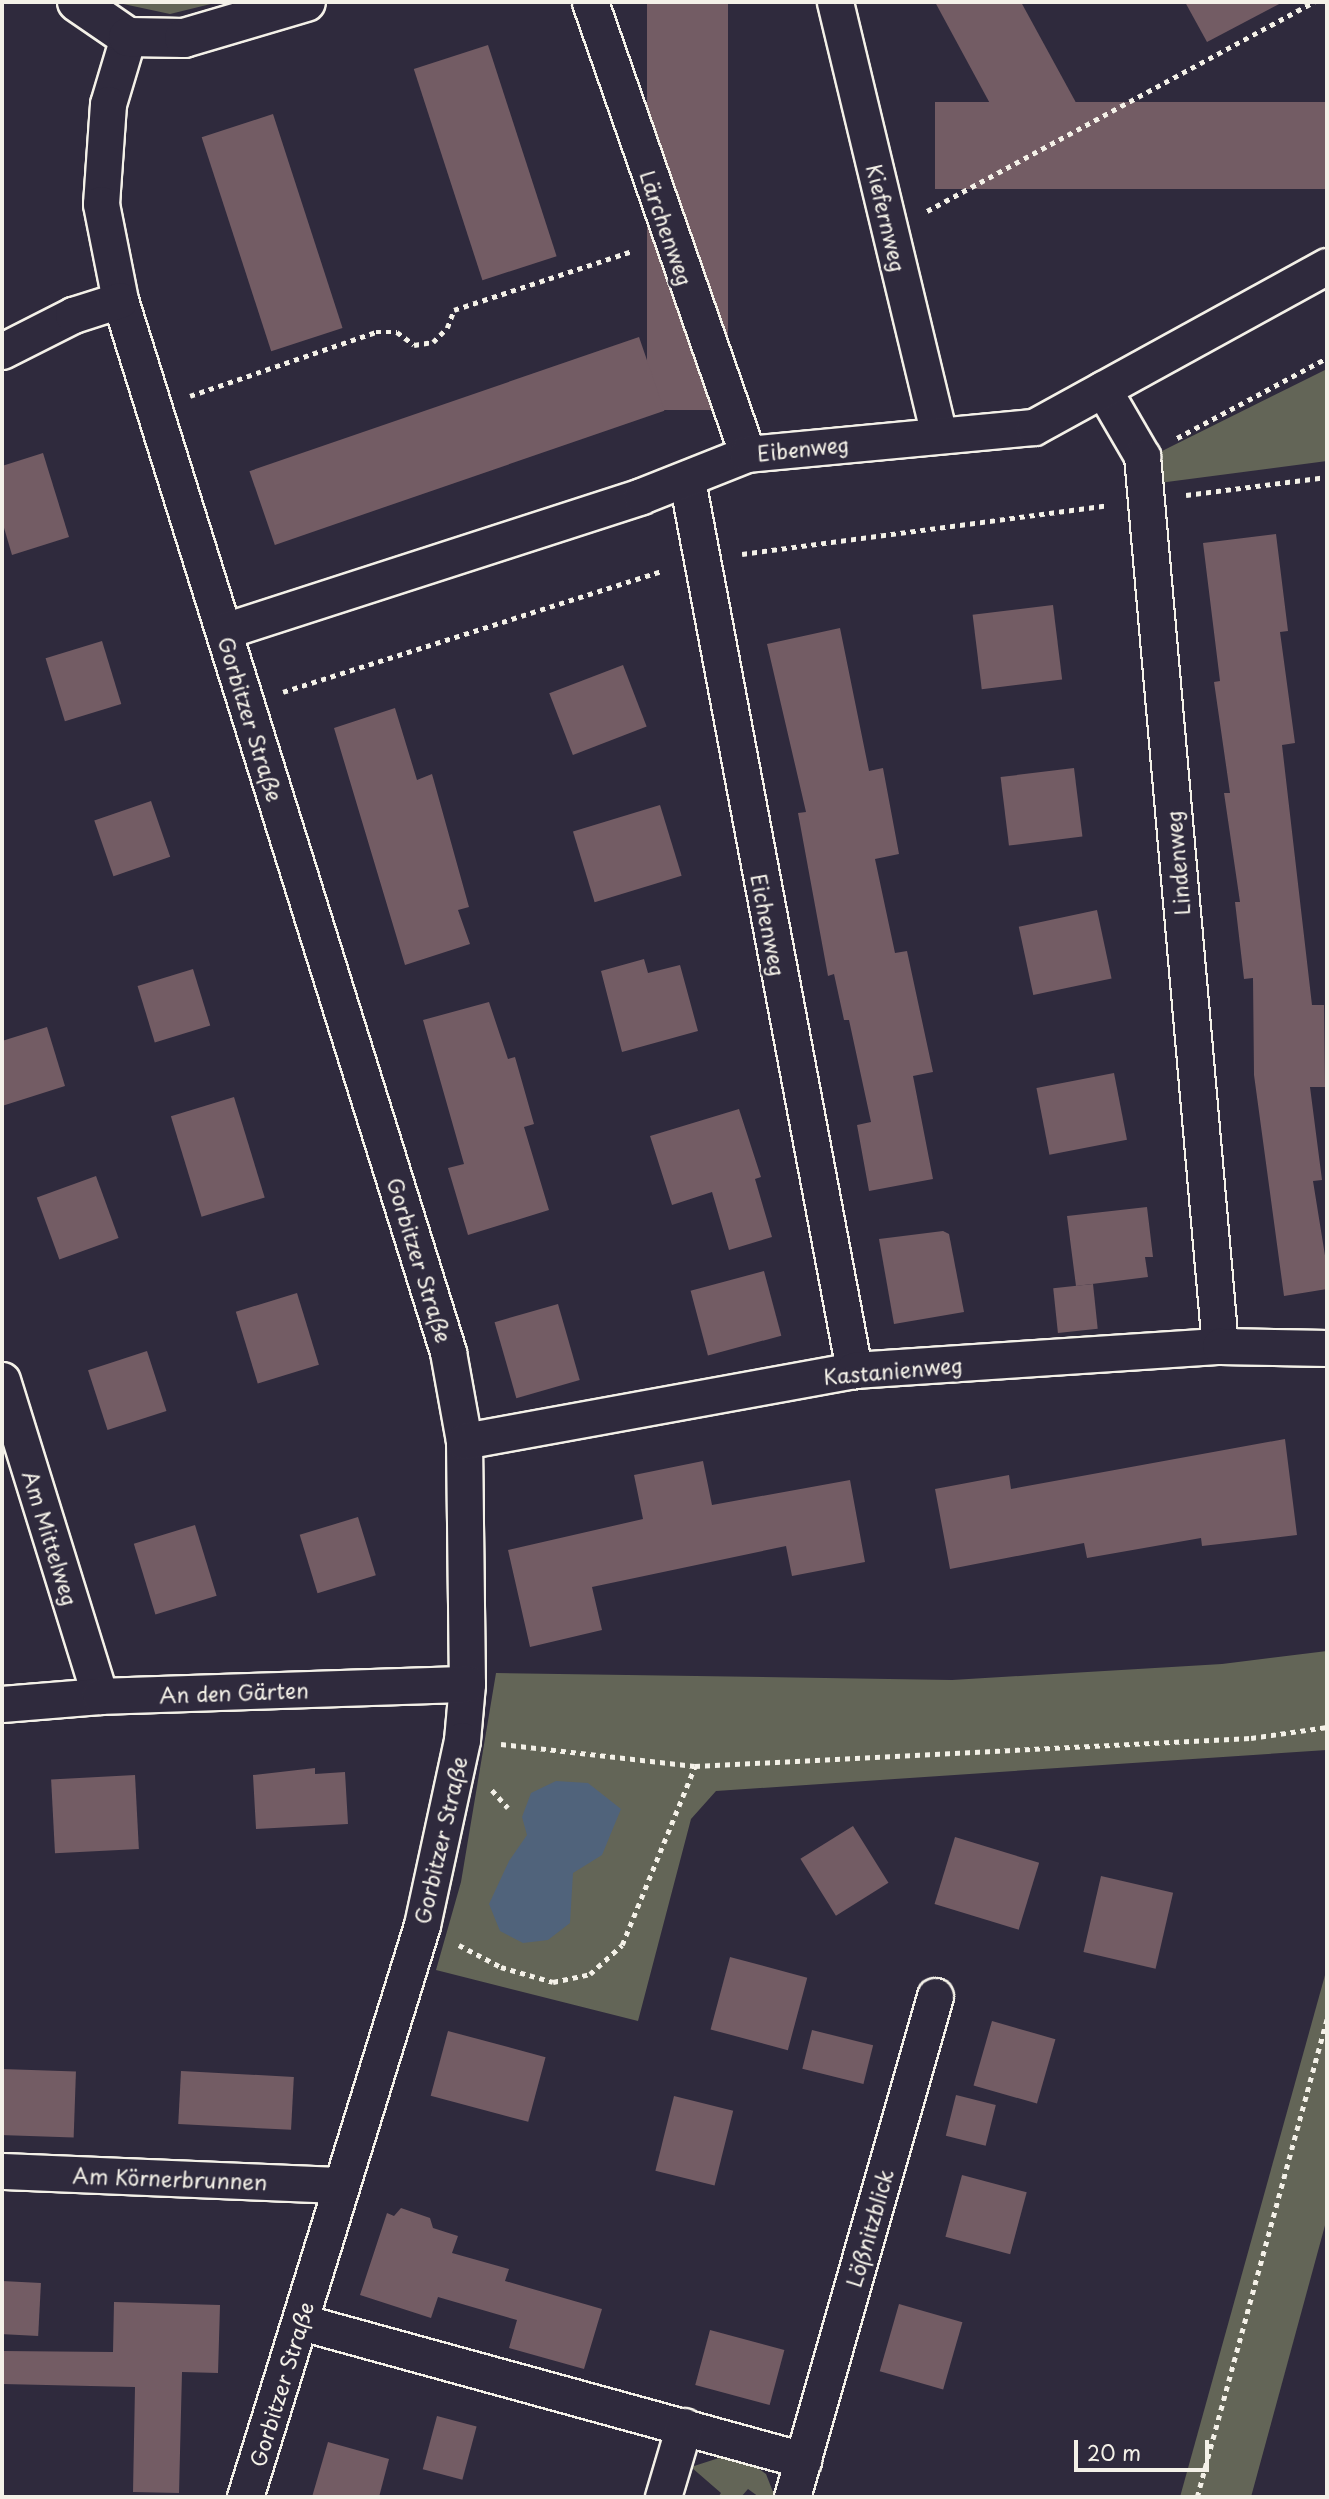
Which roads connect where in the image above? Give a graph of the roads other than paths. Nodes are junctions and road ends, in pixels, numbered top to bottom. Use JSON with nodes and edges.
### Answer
{"nodes":[{"id":1,"x":77,"y":2,"type":"edge"},
{"id":2,"x":306,"y":2,"type":"edge"},
{"id":3,"x":590,"y":2,"type":"edge"},
{"id":4,"x":835,"y":2,"type":"edge"},
{"id":5,"x":128,"y":37,"type":"junction"},
{"id":6,"x":1327,"y":267,"type":"edge"},
{"id":7,"x":120,"y":299,"type":"junction"},
{"id":8,"x":2,"y":351,"type":"edge"},
{"id":9,"x":1103,"y":390,"type":"junction"},
{"id":10,"x":939,"y":434,"type":"junction"},
{"id":11,"x":747,"y":454,"type":"junction"},
{"id":12,"x":687,"y":480,"type":"junction"},
{"id":13,"x":224,"y":631,"type":"junction"},
{"id":14,"x":1220,"y":1346,"type":"junction"},
{"id":15,"x":1327,"y":1348,"type":"edge"},
{"id":16,"x":854,"y":1370,"type":"junction"},
{"id":17,"x":2,"y":1380,"type":"edge"},
{"id":18,"x":464,"y":1441,"type":"junction"},
{"id":19,"x":467,"y":1684,"type":"junction"},
{"id":20,"x":100,"y":1696,"type":"junction"},
{"id":21,"x":2,"y":1704,"type":"edge"},
{"id":22,"x":936,"y":1996,"type":"dead end"},
{"id":23,"x":2,"y":2171,"type":"edge"},
{"id":24,"x":339,"y":2185,"type":"junction"},
{"id":25,"x":301,"y":2322,"type":"junction"},
{"id":26,"x":684,"y":2426,"type":"junction"},
{"id":27,"x":803,"y":2460,"type":"junction"},
{"id":28,"x":245,"y":2497,"type":"edge"},
{"id":29,"x":663,"y":2497,"type":"edge"},
{"id":30,"x":792,"y":2497,"type":"edge"}],
"edges":[{"from":1,"to":5,"type":"street"},
{"from":2,"to":5,"type":"street"},
{"from":3,"to":11,"type":"street","name":"Lärchenweg"},
{"from":4,"to":10,"type":"street","name":"Kiefernweg"},
{"from":5,"to":7,"type":"street","name":"Gorbitzer Straße"},
{"from":6,"to":9,"type":"street","name":"Eibenweg"},
{"from":7,"to":8,"type":"street"},
{"from":7,"to":13,"type":"street","name":"Gorbitzer Straße"},
{"from":9,"to":10,"type":"street","name":"Eibenweg"},
{"from":9,"to":14,"type":"street","name":"Lindenweg"},
{"from":10,"to":11,"type":"street","name":"Eibenweg"},
{"from":11,"to":12,"type":"street","name":"Eibenweg"},
{"from":12,"to":13,"type":"street","name":"Eibenweg"},
{"from":12,"to":16,"type":"street","name":"Eichenweg"},
{"from":13,"to":18,"type":"street","name":"Gorbitzer Straße"},
{"from":14,"to":15,"type":"street","name":"Kastanienweg"},
{"from":14,"to":16,"type":"street","name":"Kastanienweg"},
{"from":16,"to":18,"type":"street","name":"Kastanienweg"},
{"from":17,"to":20,"type":"street","name":"Am Mittelweg"},
{"from":18,"to":19,"type":"street","name":"Gorbitzer Straße"},
{"from":19,"to":20,"type":"street","name":"An den Gärten"},
{"from":19,"to":24,"type":"street","name":"Gorbitzer Straße"},
{"from":20,"to":21,"type":"street","name":"An den Gärten"},
{"from":22,"to":27,"type":"street","name":"Lößnitzblick"},
{"from":23,"to":24,"type":"street","name":"Am Körnerbrunnen"},
{"from":24,"to":25,"type":"street","name":"Gorbitzer Straße"},
{"from":25,"to":26,"type":"street"},
{"from":25,"to":28,"type":"street","name":"Gorbitzer Straße"},
{"from":26,"to":27,"type":"street"},
{"from":26,"to":29,"type":"street"},
{"from":27,"to":30,"type":"street","name":"Lößnitzblick"}]}
